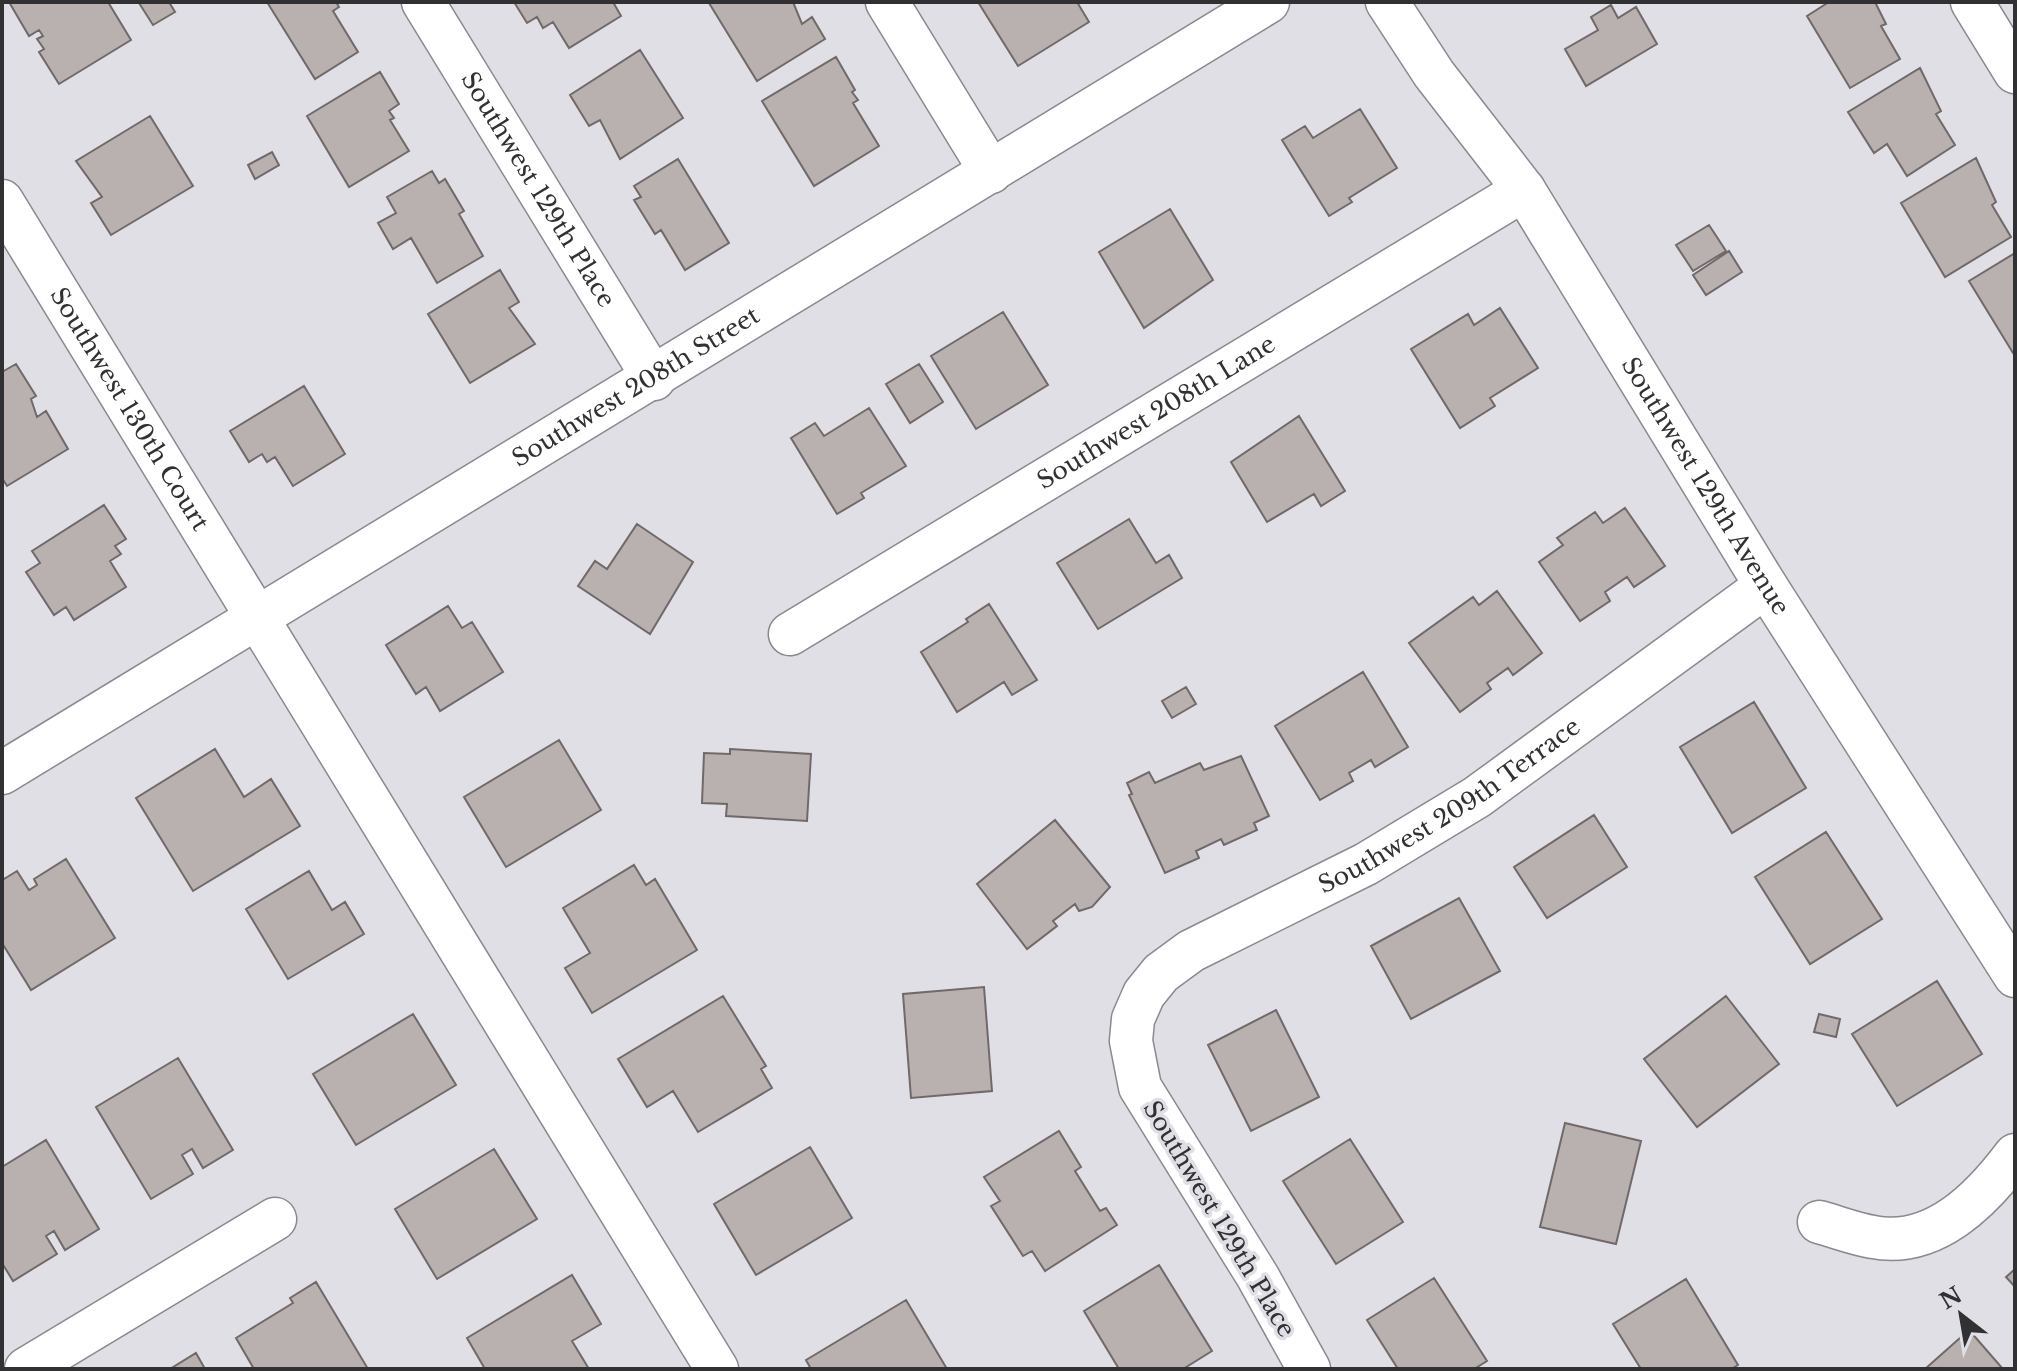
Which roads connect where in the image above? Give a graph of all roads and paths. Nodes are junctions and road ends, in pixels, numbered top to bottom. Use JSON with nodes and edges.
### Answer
{"nodes":[{"id":1,"x":423,"y":2,"type":"edge"},
{"id":2,"x":887,"y":2,"type":"edge"},
{"id":3,"x":1268,"y":2,"type":"edge"},
{"id":4,"x":1387,"y":2,"type":"edge"},
{"id":5,"x":1972,"y":2,"type":"edge"},
{"id":6,"x":2015,"y":72,"type":"edge"},
{"id":7,"x":991,"y":172,"type":"junction"},
{"id":8,"x":1524,"y":190,"type":"junction"},
{"id":9,"x":2,"y":201,"type":"edge"},
{"id":10,"x":654,"y":379,"type":"junction"},
{"id":11,"x":1766,"y":586,"type":"junction"},
{"id":12,"x":257,"y":616,"type":"junction"},
{"id":13,"x":790,"y":634,"type":"dead end"},
{"id":14,"x":2,"y":773,"type":"edge"},
{"id":15,"x":2015,"y":976,"type":"edge"},
{"id":16,"x":1133,"y":1019,"type":"joint"},
{"id":17,"x":2015,"y":1155,"type":"edge"},
{"id":18,"x":275,"y":1219,"type":"dead end"},
{"id":19,"x":1819,"y":1222,"type":"dead end"},
{"id":20,"x":26,"y":1369,"type":"edge"},
{"id":21,"x":717,"y":1369,"type":"edge"},
{"id":22,"x":1309,"y":1369,"type":"edge"}],
"edges":[{"from":1,"to":10,"type":"street","name":"Southwest 129th Place"},
{"from":2,"to":7,"type":"street"},
{"from":3,"to":7,"type":"street","name":"Southwest 208th Street"},
{"from":4,"to":8,"type":"street","name":"Southwest 129th Avenue"},
{"from":5,"to":6,"type":"street"},
{"from":7,"to":10,"type":"street","name":"Southwest 208th Street"},
{"from":8,"to":11,"type":"street","name":"Southwest 129th Avenue"},
{"from":8,"to":13,"type":"street","name":"Southwest 208th Lane"},
{"from":9,"to":12,"type":"street","name":"Southwest 130th Court"},
{"from":10,"to":12,"type":"street","name":"Southwest 208th Street"},
{"from":11,"to":15,"type":"street","name":"Southwest 129th Avenue"},
{"from":11,"to":16,"type":"street","name":"Southwest 209th Terrace"},
{"from":12,"to":14,"type":"street","name":"Southwest 208th Street"},
{"from":12,"to":21,"type":"street","name":"Southwest 130th Court"},
{"from":16,"to":22,"type":"street","name":"Southwest 129th Place"},
{"from":17,"to":19,"type":"street"},
{"from":18,"to":20,"type":"street"}]}
